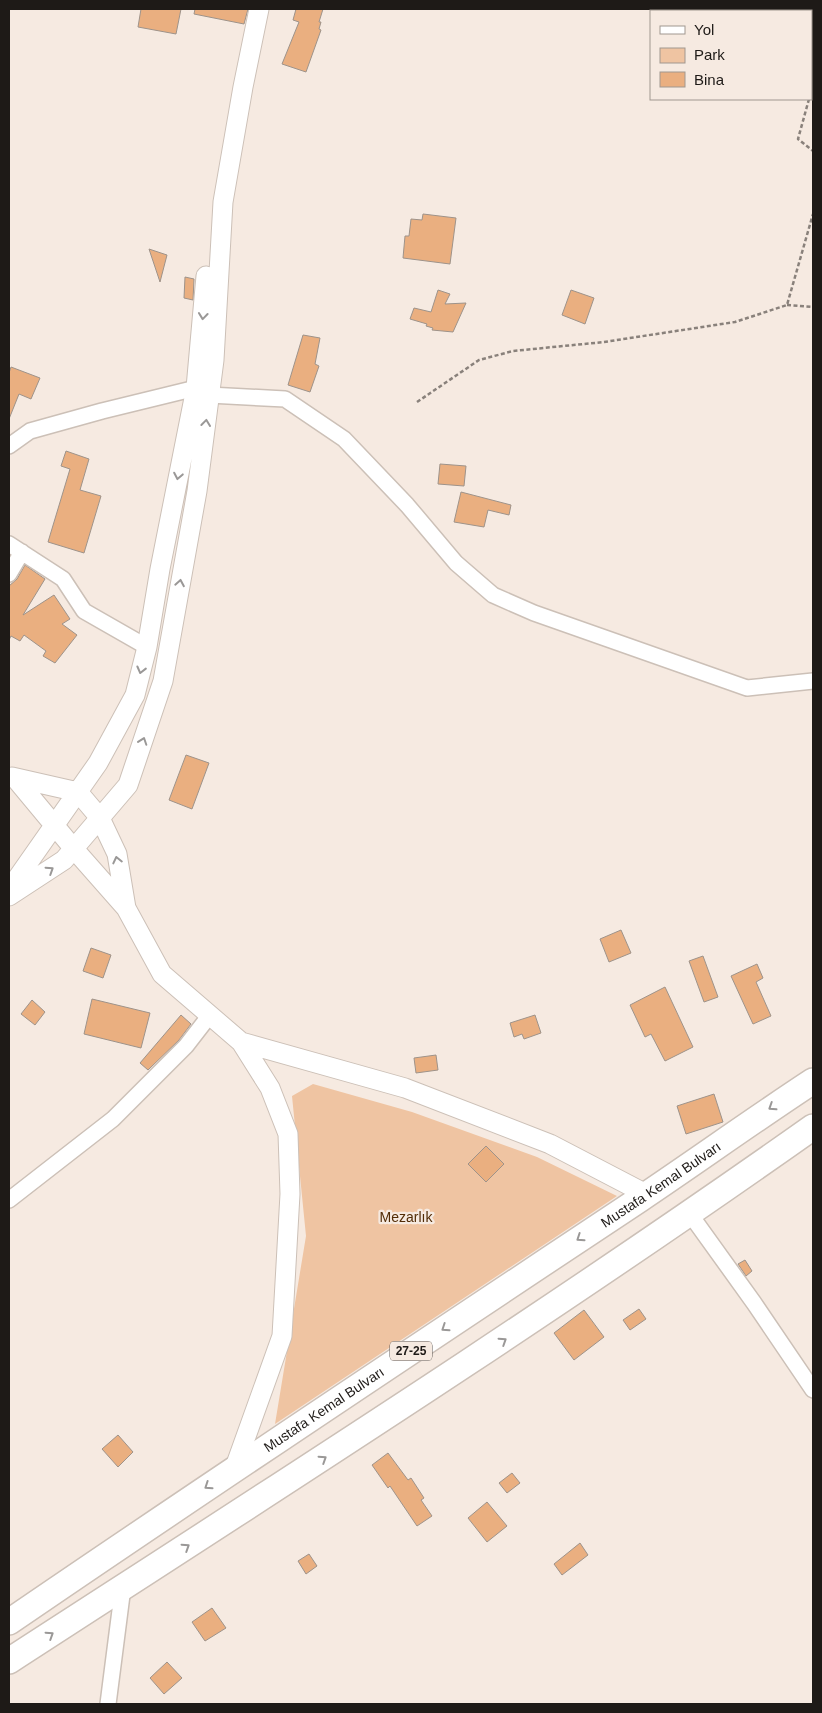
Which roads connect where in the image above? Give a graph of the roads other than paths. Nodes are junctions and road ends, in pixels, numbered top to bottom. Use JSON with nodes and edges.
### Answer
{"nodes":[{"id":1,"x":253,"y":9,"type":"edge"},
{"id":2,"x":260,"y":9,"type":"edge"},
{"id":3,"x":202,"y":391,"type":"junction"},
{"id":4,"x":9,"y":446,"type":"edge"},
{"id":5,"x":9,"y":544,"type":"edge"},
{"id":6,"x":22,"y":552,"type":"junction"},
{"id":7,"x":9,"y":574,"type":"edge"},
{"id":8,"x":147,"y":647,"type":"junction"},
{"id":9,"x":813,"y":681,"type":"edge"},
{"id":10,"x":12,"y":777,"type":"edge"},
{"id":11,"x":78,"y":792,"type":"junction"},
{"id":12,"x":100,"y":818,"type":"junction"},
{"id":13,"x":54,"y":826,"type":"junction"},
{"id":14,"x":74,"y":850,"type":"junction"},
{"id":15,"x":9,"y":890,"type":"edge"},
{"id":16,"x":9,"y":896,"type":"edge"},
{"id":17,"x":126,"y":908,"type":"junction"},
{"id":18,"x":210,"y":1015,"type":"junction"},
{"id":19,"x":241,"y":1042,"type":"junction"},
{"id":20,"x":813,"y":1081,"type":"edge"},
{"id":21,"x":813,"y":1127,"type":"edge"},
{"id":22,"x":646,"y":1194,"type":"junction"},
{"id":23,"x":9,"y":1200,"type":"edge"},
{"id":24,"x":690,"y":1214,"type":"junction"},
{"id":25,"x":813,"y":1390,"type":"edge"},
{"id":26,"x":235,"y":1467,"type":"junction"},
{"id":27,"x":123,"y":1588,"type":"junction"},
{"id":28,"x":9,"y":1622,"type":"edge"},
{"id":29,"x":9,"y":1661,"type":"edge"},
{"id":30,"x":108,"y":1704,"type":"edge"}],
"edges":[{"from":1,"to":3,"type":"street","one_way":true},
{"from":2,"to":3,"type":"street"},
{"from":3,"to":4,"type":"street"},
{"from":3,"to":8,"type":"street","one_way":true},
{"from":3,"to":9,"type":"street"},
{"from":12,"to":3,"type":"street","one_way":true},
{"from":5,"to":6,"type":"street"},
{"from":6,"to":7,"type":"street"},
{"from":6,"to":8,"type":"street"},
{"from":8,"to":11,"type":"street","one_way":true},
{"from":10,"to":11,"type":"street"},
{"from":10,"to":13,"type":"street"},
{"from":11,"to":12,"type":"street"},
{"from":11,"to":13,"type":"street"},
{"from":12,"to":14,"type":"street"},
{"from":17,"to":12,"type":"street","one_way":true},
{"from":13,"to":14,"type":"street"},
{"from":13,"to":15,"type":"street"},
{"from":16,"to":14,"type":"street","one_way":true},
{"from":14,"to":17,"type":"street"},
{"from":17,"to":18,"type":"street"},
{"from":18,"to":19,"type":"street"},
{"from":18,"to":23,"type":"street"},
{"from":19,"to":22,"type":"street"},
{"from":19,"to":26,"type":"street"},
{"from":20,"to":22,"type":"highway","name":"Mustafa Kemal Bulvarı","number":"27-25","one_way":true},
{"from":21,"to":24,"type":"highway"},
{"from":22,"to":26,"type":"highway","name":"Mustafa Kemal Bulvarı","number":"27-25","one_way":true},
{"from":24,"to":25,"type":"street"},
{"from":27,"to":24,"type":"highway","one_way":true},
{"from":26,"to":28,"type":"highway","name":"Mustafa Kemal Bulvarı","number":"27-25","one_way":true},
{"from":29,"to":27,"type":"highway","one_way":true},
{"from":27,"to":30,"type":"street"}]}
